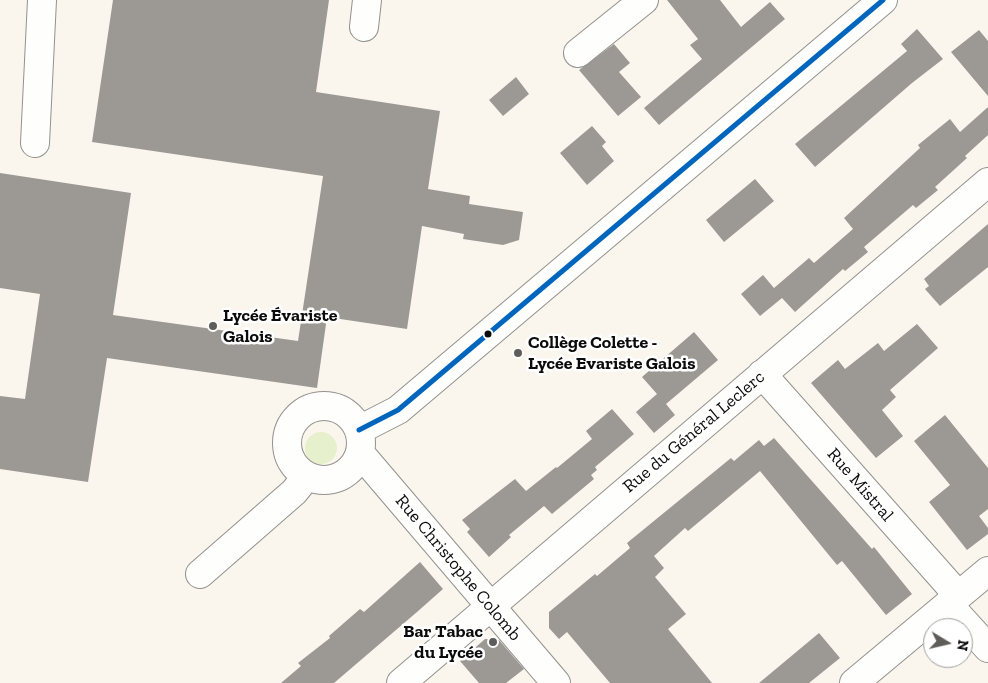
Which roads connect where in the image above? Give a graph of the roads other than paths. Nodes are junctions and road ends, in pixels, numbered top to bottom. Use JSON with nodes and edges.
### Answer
{"nodes":[{"id":1,"x":42,"y":0,"type":"edge"},
{"id":2,"x":367,"y":0,"type":"edge"},
{"id":3,"x":644,"y":0,"type":"edge"},
{"id":4,"x":883,"y":0,"type":"edge"},
{"id":5,"x":364,"y":27,"type":"dead end"},
{"id":6,"x":578,"y":53,"type":"dead end"},
{"id":7,"x":34,"y":143,"type":"dead end"},
{"id":8,"x":988,"y":182,"type":"edge"},
{"id":9,"x":762,"y":374,"type":"junction"},
{"id":10,"x":359,"y":441,"type":"junction"},
{"id":11,"x":307,"y":476,"type":"junction"},
{"id":12,"x":988,"y":571,"type":"edge"},
{"id":13,"x":200,"y":574,"type":"dead end"},
{"id":14,"x":953,"y":600,"type":"junction"},
{"id":15,"x":490,"y":606,"type":"junction"},
{"id":16,"x":988,"y":648,"type":"edge"},
{"id":17,"x":401,"y":683,"type":"edge"},
{"id":18,"x":556,"y":683,"type":"edge"},
{"id":19,"x":854,"y":683,"type":"edge"}],
"edges":[{"from":1,"to":7,"type":"street"},
{"from":2,"to":5,"type":"street"},
{"from":3,"to":6,"type":"street"},
{"from":4,"to":10,"type":"street"},
{"from":8,"to":9,"type":"street","name":"Rue du Général Leclerc"},
{"from":9,"to":14,"type":"street","name":"Rue Mistral"},
{"from":9,"to":15,"type":"street","name":"Rue du Général Leclerc"},
{"from":10,"to":11,"type":"street"},
{"from":10,"to":11,"type":"street"},
{"from":10,"to":15,"type":"street","name":"Rue Christophe Colomb"},
{"from":11,"to":13,"type":"street"},
{"from":12,"to":14,"type":"street"},
{"from":14,"to":16,"type":"street","name":"Rue Mistral"},
{"from":14,"to":19,"type":"street"},
{"from":15,"to":17,"type":"street","name":"Rue du Général Leclerc"},
{"from":15,"to":18,"type":"street","name":"Rue Christophe Colomb"}]}
